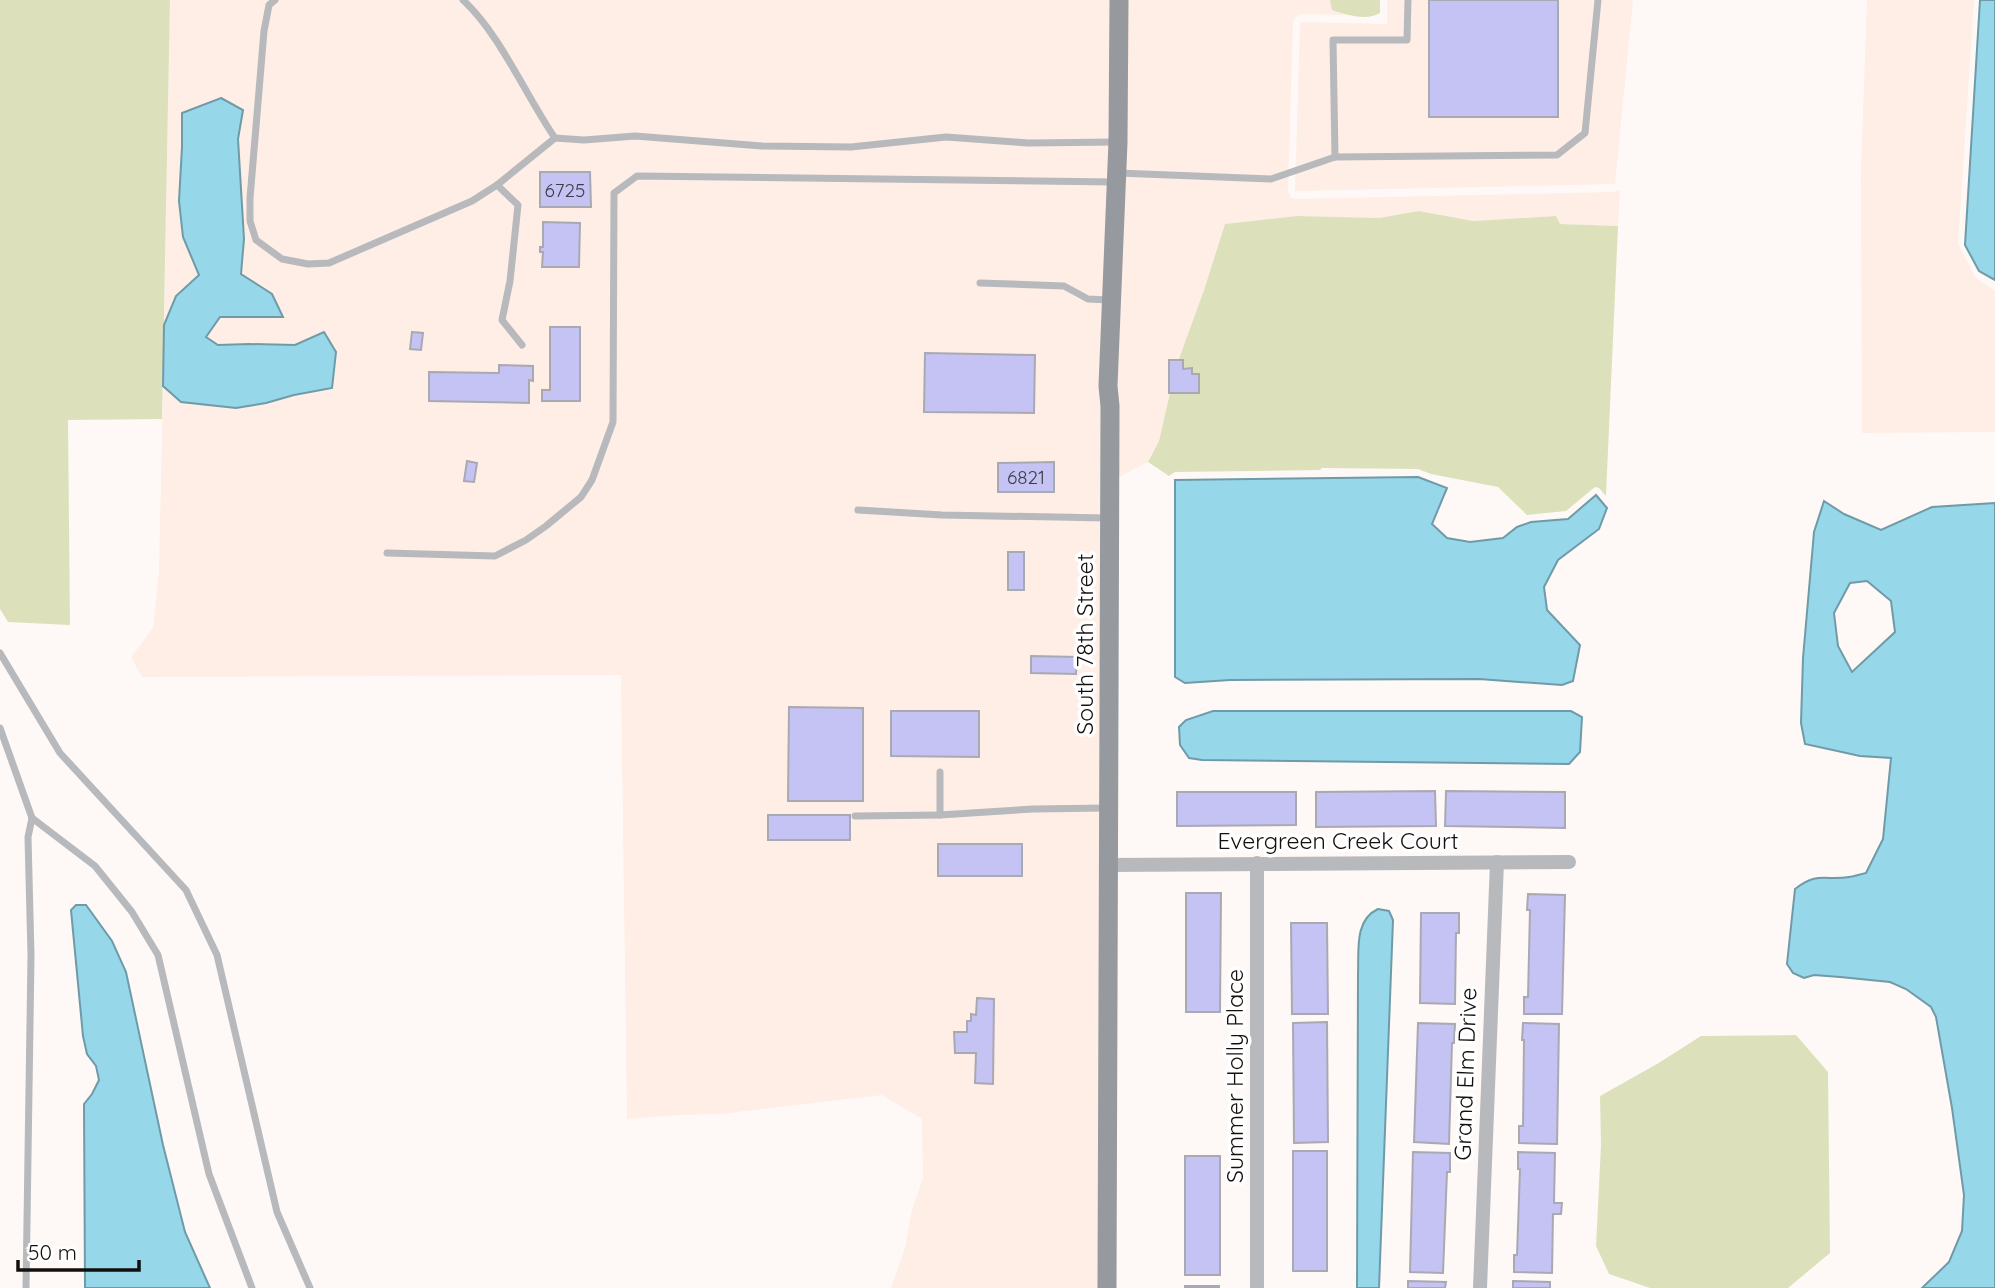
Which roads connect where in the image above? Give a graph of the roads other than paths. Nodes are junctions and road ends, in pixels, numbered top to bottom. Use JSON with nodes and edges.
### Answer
{"nodes":[{"id":1,"x":275,"y":0,"type":"edge"},
{"id":2,"x":463,"y":0,"type":"edge"},
{"id":3,"x":1119,"y":0,"type":"edge"},
{"id":4,"x":1408,"y":0,"type":"edge"},
{"id":5,"x":1598,"y":0,"type":"edge"},
{"id":6,"x":555,"y":138,"type":"junction"},
{"id":7,"x":1118,"y":142,"type":"junction"},
{"id":8,"x":1335,"y":157,"type":"junction"},
{"id":9,"x":1117,"y":177,"type":"junction"},
{"id":10,"x":497,"y":185,"type":"junction"},
{"id":11,"x":980,"y":283,"type":"dead end"},
{"id":12,"x":1113,"y":301,"type":"junction"},
{"id":13,"x":522,"y":345,"type":"dead end"},
{"id":14,"x":858,"y":510,"type":"dead end"},
{"id":15,"x":1108,"y":518,"type":"junction"},
{"id":16,"x":387,"y":552,"type":"dead end"},
{"id":17,"x":0,"y":653,"type":"edge"},
{"id":18,"x":0,"y":728,"type":"edge"},
{"id":19,"x":940,"y":772,"type":"dead end"},
{"id":20,"x":1108,"y":808,"type":"junction"},
{"id":21,"x":940,"y":815,"type":"junction"},
{"id":22,"x":856,"y":816,"type":"dead end"},
{"id":23,"x":32,"y":818,"type":"junction"},
{"id":24,"x":1497,"y":862,"type":"junction"},
{"id":25,"x":1569,"y":862,"type":"dead end"},
{"id":26,"x":1257,"y":863,"type":"junction"},
{"id":27,"x":1108,"y":864,"type":"junction"},
{"id":28,"x":26,"y":1288,"type":"edge"},
{"id":29,"x":253,"y":1288,"type":"edge"},
{"id":30,"x":310,"y":1288,"type":"edge"},
{"id":31,"x":1107,"y":1288,"type":"edge"},
{"id":32,"x":1257,"y":1288,"type":"edge"},
{"id":33,"x":1480,"y":1288,"type":"edge"}],
"edges":[{"from":1,"to":10,"type":"lane"},
{"from":2,"to":6,"type":"lane"},
{"from":3,"to":7,"type":"street","name":"South 78th Street"},
{"from":4,"to":8,"type":"lane"},
{"from":5,"to":8,"type":"lane"},
{"from":6,"to":7,"type":"lane"},
{"from":6,"to":10,"type":"lane"},
{"from":7,"to":9,"type":"street","name":"South 78th Street"},
{"from":8,"to":9,"type":"lane"},
{"from":9,"to":12,"type":"street","name":"South 78th Street"},
{"from":9,"to":16,"type":"lane"},
{"from":10,"to":13,"type":"lane"},
{"from":11,"to":12,"type":"lane"},
{"from":12,"to":15,"type":"street","name":"South 78th Street"},
{"from":14,"to":15,"type":"lane"},
{"from":15,"to":20,"type":"street","name":"South 78th Street"},
{"from":17,"to":30,"type":"lane"},
{"from":18,"to":23,"type":"lane"},
{"from":19,"to":21,"type":"lane"},
{"from":20,"to":21,"type":"lane"},
{"from":20,"to":27,"type":"street","name":"South 78th Street"},
{"from":21,"to":22,"type":"lane"},
{"from":23,"to":28,"type":"lane"},
{"from":23,"to":29,"type":"lane"},
{"from":24,"to":25,"type":"street","name":"Evergreen Creek Court"},
{"from":24,"to":26,"type":"street","name":"Evergreen Creek Court"},
{"from":24,"to":33,"type":"street","name":"Grand Elm Drive"},
{"from":26,"to":27,"type":"street","name":"Evergreen Creek Court"},
{"from":26,"to":32,"type":"street","name":"Summer Holly Place"},
{"from":27,"to":31,"type":"street","name":"South 78th Street"}]}
